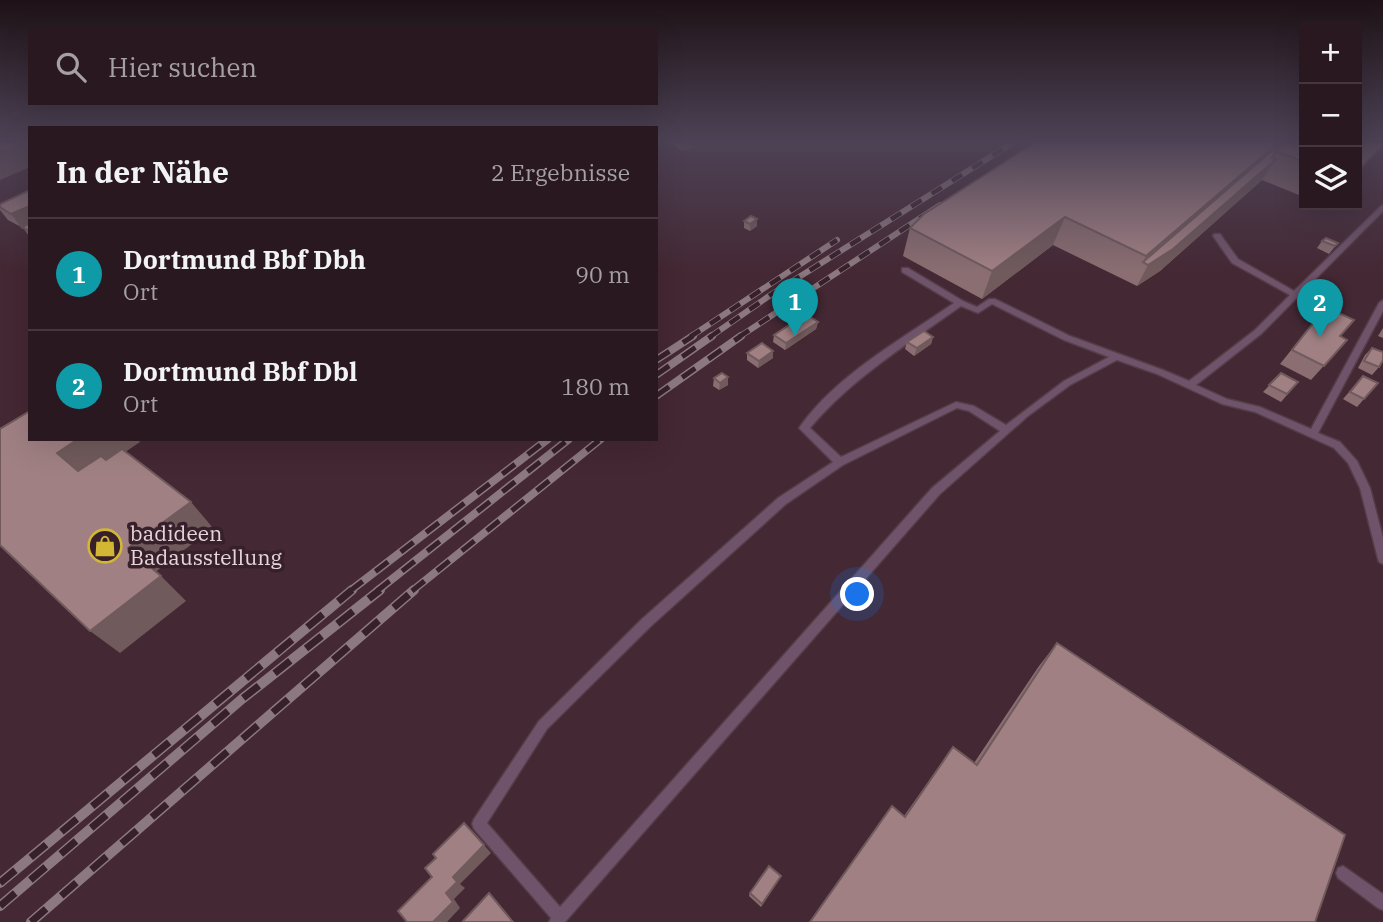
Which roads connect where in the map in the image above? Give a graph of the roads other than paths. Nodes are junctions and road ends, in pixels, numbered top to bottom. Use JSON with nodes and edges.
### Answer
{"nodes":[{"id":1,"x":1383,"y":207,"type":"edge"},
{"id":2,"x":1217,"y":236,"type":"dead end"},
{"id":3,"x":905,"y":270,"type":"dead end"},
{"id":4,"x":1295,"y":295,"type":"junction"},
{"id":5,"x":960,"y":303,"type":"junction"},
{"id":6,"x":1383,"y":303,"type":"edge"},
{"id":7,"x":1117,"y":356,"type":"junction"},
{"id":8,"x":1190,"y":385,"type":"junction"},
{"id":9,"x":1006,"y":430,"type":"junction"},
{"id":10,"x":1313,"y":434,"type":"junction"},
{"id":11,"x":841,"y":462,"type":"junction"},
{"id":12,"x":1383,"y":559,"type":"edge"},
{"id":13,"x":1343,"y":873,"type":"edge"},
{"id":14,"x":1383,"y":903,"type":"edge"},
{"id":15,"x":557,"y":920,"type":"edge"}],
"edges":[{"from":1,"to":4,"type":"lane"},
{"from":2,"to":4,"type":"lane"},
{"from":3,"to":5,"type":"lane"},
{"from":4,"to":8,"type":"lane"},
{"from":5,"to":7,"type":"lane"},
{"from":5,"to":11,"type":"lane"},
{"from":6,"to":10,"type":"lane"},
{"from":7,"to":8,"type":"lane"},
{"from":7,"to":9,"type":"lane"},
{"from":8,"to":10,"type":"lane"},
{"from":9,"to":11,"type":"lane"},
{"from":9,"to":15,"type":"lane"},
{"from":10,"to":12,"type":"lane"},
{"from":11,"to":15,"type":"lane"},
{"from":13,"to":14,"type":"lane"}]}
